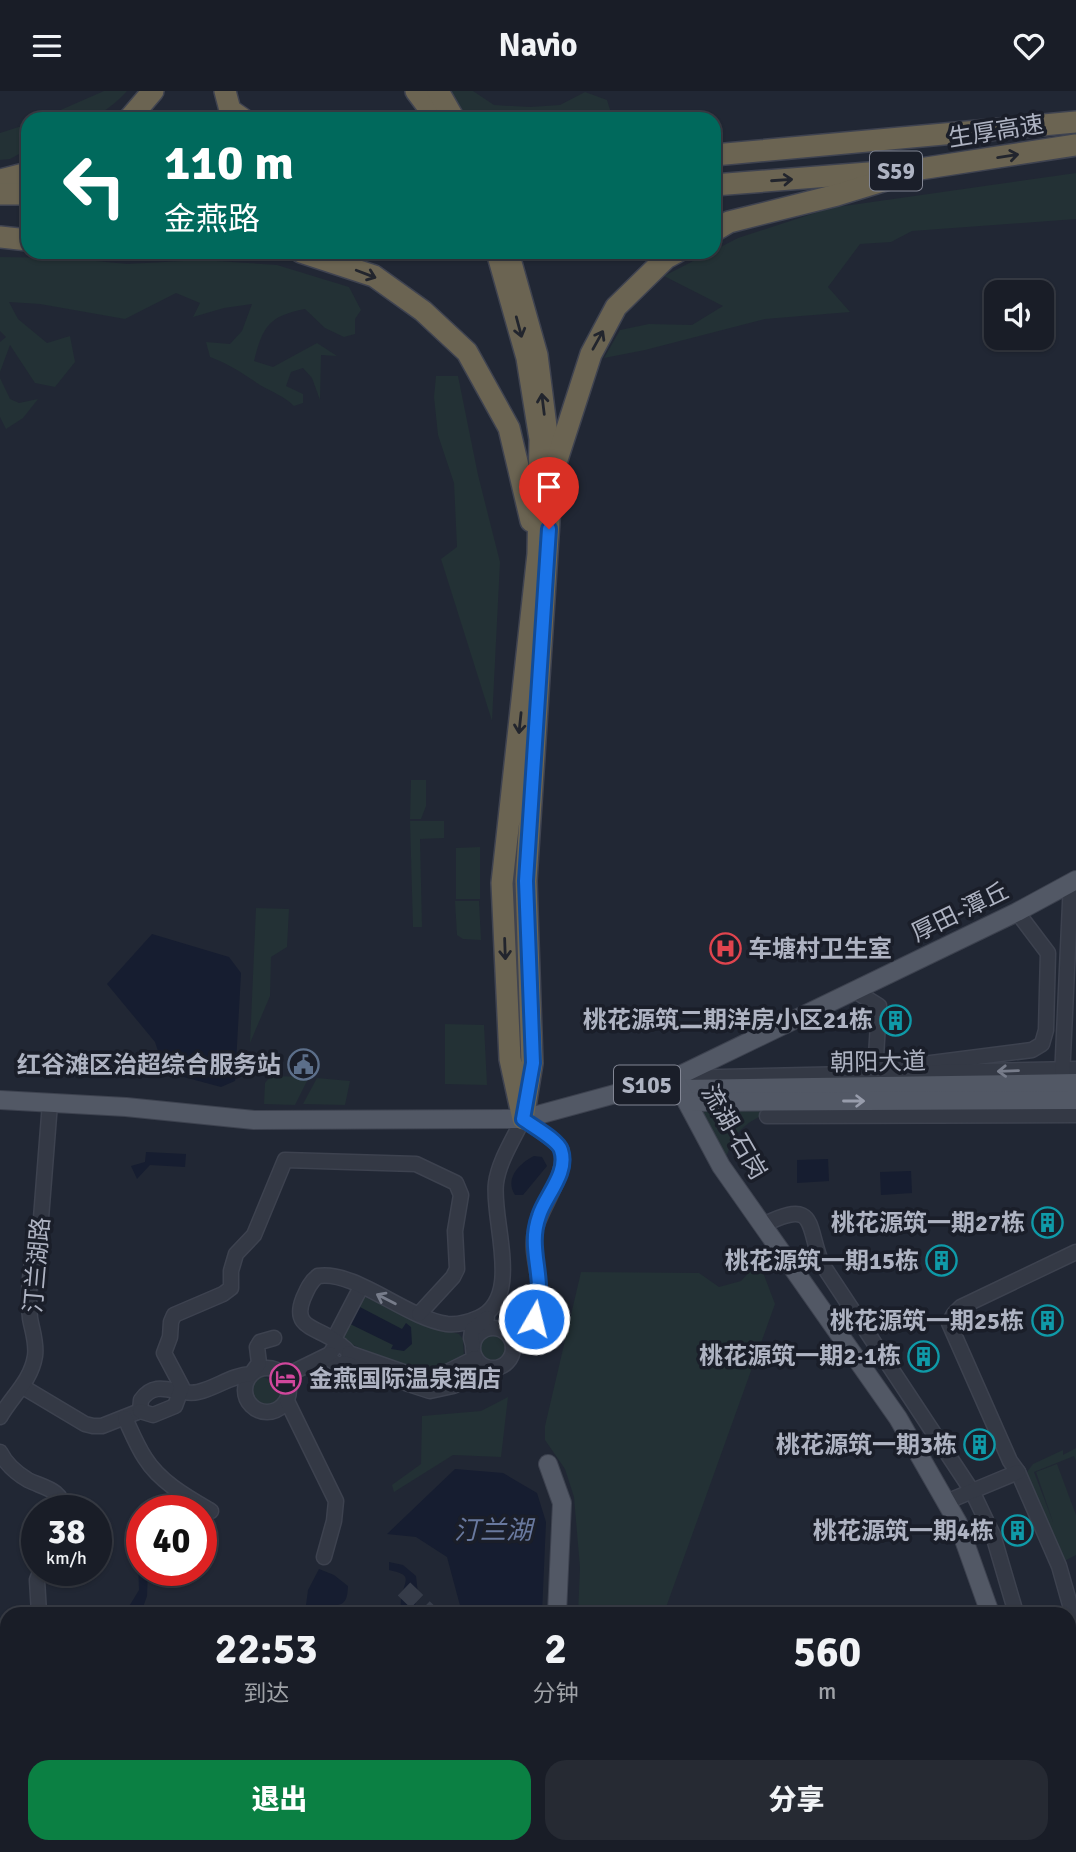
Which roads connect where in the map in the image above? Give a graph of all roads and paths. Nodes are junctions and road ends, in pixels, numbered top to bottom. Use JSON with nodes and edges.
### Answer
{"nodes":[{"id":1,"x":153,"y":91,"type":"edge"},
{"id":2,"x":225,"y":91,"type":"edge"},
{"id":3,"x":416,"y":91,"type":"edge"},
{"id":4,"x":438,"y":91,"type":"edge"},
{"id":5,"x":135,"y":112,"type":"edge"},
{"id":6,"x":233,"y":112,"type":"edge"},
{"id":7,"x":431,"y":112,"type":"edge"},
{"id":8,"x":450,"y":112,"type":"edge"},
{"id":9,"x":1076,"y":122,"type":"edge"},
{"id":10,"x":918,"y":137,"type":"junction"},
{"id":11,"x":721,"y":143,"type":"edge"},
{"id":12,"x":1076,"y":145,"type":"edge"},
{"id":13,"x":721,"y":154,"type":"edge"},
{"id":14,"x":920,"y":169,"type":"junction"},
{"id":15,"x":21,"y":175,"type":"edge"},
{"id":16,"x":0,"y":180,"type":"edge"},
{"id":17,"x":721,"y":184,"type":"edge"},
{"id":18,"x":0,"y":194,"type":"edge"},
{"id":19,"x":21,"y":194,"type":"edge"},
{"id":20,"x":21,"y":225,"type":"edge"},
{"id":21,"x":0,"y":226,"type":"edge"},
{"id":22,"x":721,"y":227,"type":"edge"},
{"id":23,"x":0,"y":237,"type":"edge"},
{"id":24,"x":21,"y":239,"type":"edge"},
{"id":25,"x":322,"y":259,"type":"edge"},
{"id":26,"x":505,"y":259,"type":"edge"},
{"id":27,"x":505,"y":259,"type":"edge"},
{"id":28,"x":665,"y":259,"type":"edge"},
{"id":29,"x":552,"y":474,"type":"junction"},
{"id":30,"x":538,"y":554,"type":"junction"},
{"id":31,"x":1073,"y":881,"type":"edge"},
{"id":32,"x":1017,"y":912,"type":"junction"},
{"id":33,"x":855,"y":991,"type":"junction"},
{"id":34,"x":960,"y":1072,"type":"junction"},
{"id":35,"x":1069,"y":1076,"type":"edge"},
{"id":36,"x":681,"y":1090,"type":"junction"},
{"id":37,"x":0,"y":1100,"type":"edge"},
{"id":38,"x":1076,"y":1100,"type":"edge"},
{"id":39,"x":50,"y":1103,"type":"junction"},
{"id":40,"x":1076,"y":1115,"type":"edge"},
{"id":41,"x":767,"y":1116,"type":"dead end"},
{"id":42,"x":523,"y":1119,"type":"junction"},
{"id":43,"x":763,"y":1225,"type":"junction"},
{"id":44,"x":1076,"y":1252,"type":"edge"},
{"id":45,"x":359,"y":1286,"type":"junction"},
{"id":46,"x":419,"y":1314,"type":"junction"},
{"id":47,"x":444,"y":1323,"type":"junction"},
{"id":48,"x":274,"y":1338,"type":"dead end"},
{"id":49,"x":512,"y":1343,"type":"junction"},
{"id":50,"x":473,"y":1347,"type":"junction"},
{"id":51,"x":335,"y":1348,"type":"junction"},
{"id":52,"x":491,"y":1369,"type":"junction"},
{"id":53,"x":251,"y":1374,"type":"junction"},
{"id":54,"x":286,"y":1379,"type":"junction"},
{"id":55,"x":23,"y":1387,"type":"junction"},
{"id":56,"x":181,"y":1392,"type":"junction"},
{"id":57,"x":286,"y":1401,"type":"junction"},
{"id":58,"x":140,"y":1412,"type":"junction"},
{"id":59,"x":0,"y":1417,"type":"edge"},
{"id":60,"x":125,"y":1417,"type":"junction"},
{"id":61,"x":0,"y":1452,"type":"edge"},
{"id":62,"x":548,"y":1464,"type":"dead end"},
{"id":63,"x":1018,"y":1472,"type":"junction"},
{"id":64,"x":972,"y":1491,"type":"junction"},
{"id":65,"x":59,"y":1495,"type":"edge"},
{"id":66,"x":183,"y":1495,"type":"edge"},
{"id":67,"x":946,"y":1502,"type":"junction"},
{"id":68,"x":324,"y":1556,"type":"dead end"},
{"id":69,"x":37,"y":1586,"type":"edge"},
{"id":70,"x":39,"y":1607,"type":"edge"},
{"id":71,"x":557,"y":1607,"type":"edge"},
{"id":72,"x":988,"y":1607,"type":"edge"},
{"id":73,"x":1015,"y":1607,"type":"edge"},
{"id":74,"x":1071,"y":1607,"type":"edge"}],
"edges":[{"from":1,"to":5,"type":"highway"},
{"from":2,"to":6,"type":"highway"},
{"from":3,"to":7,"type":"highway"},
{"from":4,"to":8,"type":"highway"},
{"from":9,"to":10,"type":"highway","name":"生厚高速","number":"S59"},
{"from":10,"to":11,"type":"highway"},
{"from":10,"to":13,"type":"highway","name":"生厚高速","number":"S59"},
{"from":14,"to":12,"type":"highway","name":"生厚高速","number":"S59","one_way":true},
{"from":17,"to":14,"type":"highway","name":"生厚高速","number":"S59","one_way":true},
{"from":14,"to":22,"type":"highway"},
{"from":15,"to":16,"type":"highway"},
{"from":18,"to":19,"type":"highway"},
{"from":20,"to":21,"type":"highway"},
{"from":23,"to":24,"type":"highway"},
{"from":25,"to":30,"type":"highway","one_way":true},
{"from":26,"to":30,"type":"highway","one_way":true},
{"from":29,"to":27,"type":"highway","one_way":true},
{"from":29,"to":28,"type":"highway","one_way":true},
{"from":29,"to":42,"type":"highway"},
{"from":30,"to":42,"type":"highway","one_way":true},
{"from":31,"to":32,"type":"main road","name":"厚田-潭丘"},
{"from":31,"to":35,"type":"street"},
{"from":32,"to":33,"type":"main road","name":"厚田-潭丘"},
{"from":32,"to":34,"type":"street"},
{"from":33,"to":34,"type":"street"},
{"from":33,"to":36,"type":"main road","name":"厚田-潭丘"},
{"from":35,"to":34,"type":"main road","name":"朝阳大道","one_way":true},
{"from":34,"to":36,"type":"main road","name":"朝阳大道"},
{"from":36,"to":38,"type":"main road","name":"朝阳大道","one_way":true},
{"from":36,"to":42,"type":"main road","name":"流湖-石岗","number":"S105"},
{"from":36,"to":43,"type":"main road","name":"流湖-石岗","number":"S105"},
{"from":37,"to":39,"type":"main road","name":"流湖-石岗","number":"S105"},
{"from":39,"to":42,"type":"main road","name":"流湖-石岗","number":"S105"},
{"from":39,"to":55,"type":"street","name":"汀兰湖路"},
{"from":40,"to":41,"type":"street"},
{"from":42,"to":47,"type":"street"},
{"from":42,"to":49,"type":"street"},
{"from":42,"to":50,"type":"street"},
{"from":43,"to":64,"type":"street"},
{"from":43,"to":67,"type":"main road","name":"流湖-石岗","number":"S105"},
{"from":44,"to":63,"type":"street"},
{"from":46,"to":45,"type":"street","one_way":true},
{"from":45,"to":51,"type":"street"},
{"from":45,"to":51,"type":"street"},
{"from":46,"to":47,"type":"street"},
{"from":46,"to":56,"type":"street"},
{"from":47,"to":50,"type":"street"},
{"from":48,"to":53,"type":"street"},
{"from":49,"to":50,"type":"street"},
{"from":49,"to":52,"type":"street"},
{"from":50,"to":51,"type":"street"},
{"from":50,"to":52,"type":"street"},
{"from":51,"to":52,"type":"street"},
{"from":51,"to":54,"type":"street"},
{"from":53,"to":54,"type":"street"},
{"from":53,"to":56,"type":"street"},
{"from":53,"to":57,"type":"street"},
{"from":54,"to":57,"type":"street"},
{"from":55,"to":59,"type":"street","name":"汀兰湖路"},
{"from":55,"to":60,"type":"street"},
{"from":56,"to":58,"type":"street"},
{"from":56,"to":58,"type":"street"},
{"from":57,"to":68,"type":"street"},
{"from":58,"to":60,"type":"street"},
{"from":60,"to":66,"type":"street"},
{"from":61,"to":65,"type":"street"},
{"from":62,"to":71,"type":"main road"},
{"from":63,"to":64,"type":"street"},
{"from":63,"to":74,"type":"street"},
{"from":64,"to":67,"type":"street"},
{"from":64,"to":73,"type":"street"},
{"from":67,"to":72,"type":"main road","name":"流湖-石岗","number":"S105"},
{"from":69,"to":70,"type":"street"}]}
